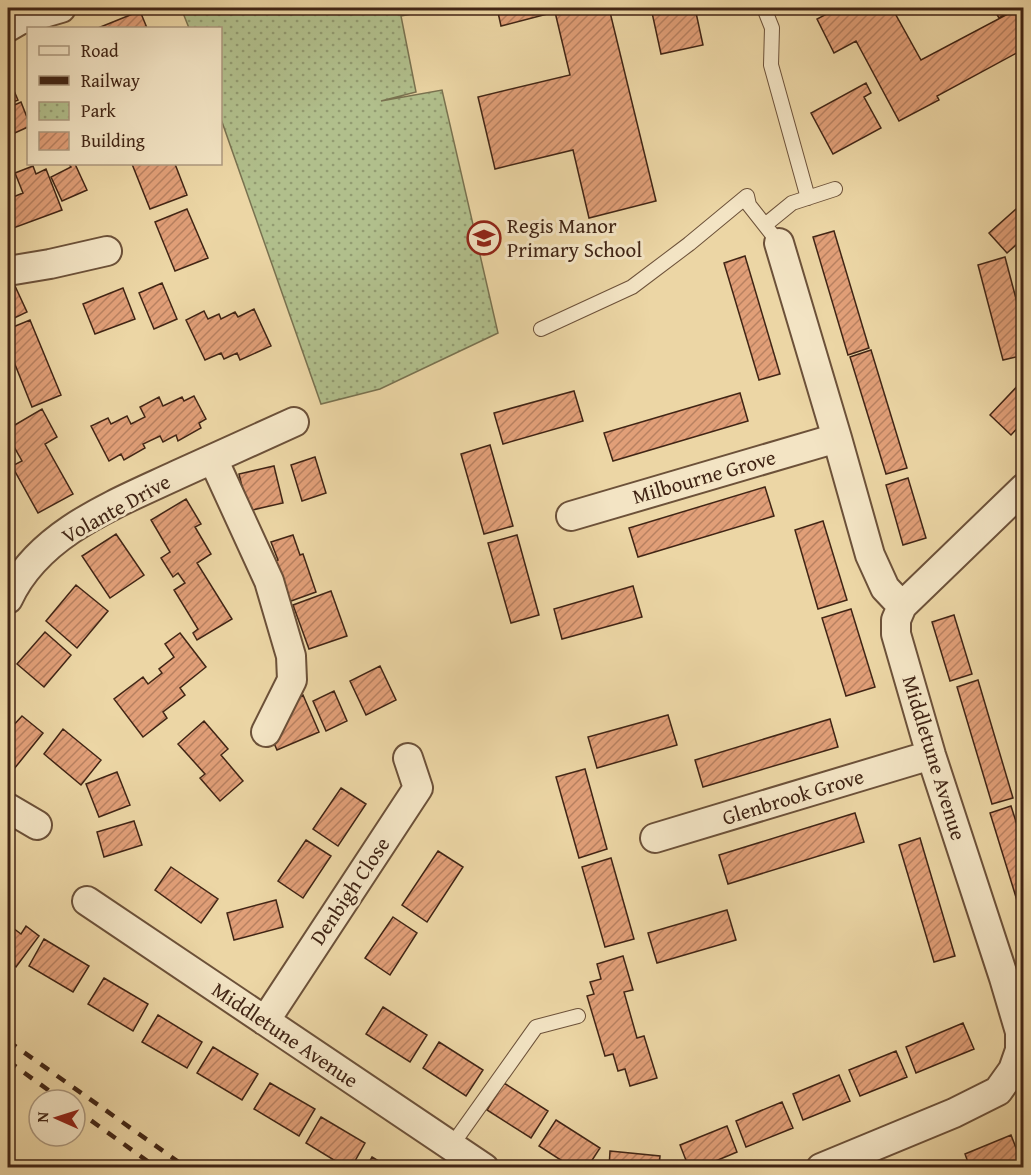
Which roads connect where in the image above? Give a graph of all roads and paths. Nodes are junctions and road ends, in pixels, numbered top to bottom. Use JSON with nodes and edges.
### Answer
{"nodes":[{"id":1,"x":61,"y":8,"type":"edge"},
{"id":2,"x":764,"y":8,"type":"edge"},
{"id":3,"x":8,"y":27,"type":"edge"},
{"id":4,"x":835,"y":189,"type":"dead end"},
{"id":5,"x":808,"y":198,"type":"junction"},
{"id":6,"x":772,"y":234,"type":"junction"},
{"id":7,"x":107,"y":251,"type":"dead end"},
{"id":8,"x":8,"y":271,"type":"edge"},
{"id":9,"x":541,"y":329,"type":"dead end"},
{"id":10,"x":294,"y":422,"type":"dead end"},
{"id":11,"x":837,"y":438,"type":"junction"},
{"id":12,"x":213,"y":459,"type":"junction"},
{"id":13,"x":1023,"y":488,"type":"edge"},
{"id":14,"x":571,"y":516,"type":"dead end"},
{"id":15,"x":9,"y":593,"type":"edge"},
{"id":16,"x":902,"y":606,"type":"junction"},
{"id":17,"x":266,"y":732,"type":"dead end"},
{"id":18,"x":931,"y":755,"type":"junction"},
{"id":19,"x":408,"y":758,"type":"dead end"},
{"id":20,"x":8,"y":808,"type":"edge"},
{"id":21,"x":37,"y":825,"type":"dead end"},
{"id":22,"x":655,"y":838,"type":"dead end"},
{"id":23,"x":87,"y":901,"type":"dead end"},
{"id":24,"x":578,"y":1016,"type":"dead end"},
{"id":25,"x":265,"y":1022,"type":"junction"},
{"id":26,"x":452,"y":1145,"type":"junction"},
{"id":27,"x":484,"y":1167,"type":"edge"},
{"id":28,"x":821,"y":1167,"type":"edge"}],
"edges":[{"from":1,"to":3,"type":"street"},
{"from":2,"to":5,"type":"lane"},
{"from":4,"to":5,"type":"lane"},
{"from":5,"to":6,"type":"lane"},
{"from":6,"to":9,"type":"lane"},
{"from":6,"to":11,"type":"street"},
{"from":7,"to":8,"type":"street"},
{"from":10,"to":12,"type":"street","name":"Volante Drive"},
{"from":11,"to":14,"type":"street","name":"Milbourne Grove"},
{"from":11,"to":16,"type":"street"},
{"from":12,"to":15,"type":"street","name":"Volante Drive"},
{"from":12,"to":17,"type":"street"},
{"from":13,"to":16,"type":"street"},
{"from":16,"to":18,"type":"street","name":"Middletune Avenue"},
{"from":18,"to":22,"type":"street","name":"Glenbrook Grove"},
{"from":18,"to":28,"type":"street","name":"Middletune Avenue"},
{"from":19,"to":25,"type":"street","name":"Denbigh Close"},
{"from":20,"to":21,"type":"street"},
{"from":23,"to":25,"type":"street","name":"Middletune Avenue"},
{"from":24,"to":26,"type":"lane"},
{"from":25,"to":26,"type":"street","name":"Middletune Avenue"},
{"from":26,"to":27,"type":"street","name":"Middletune Avenue"}]}
